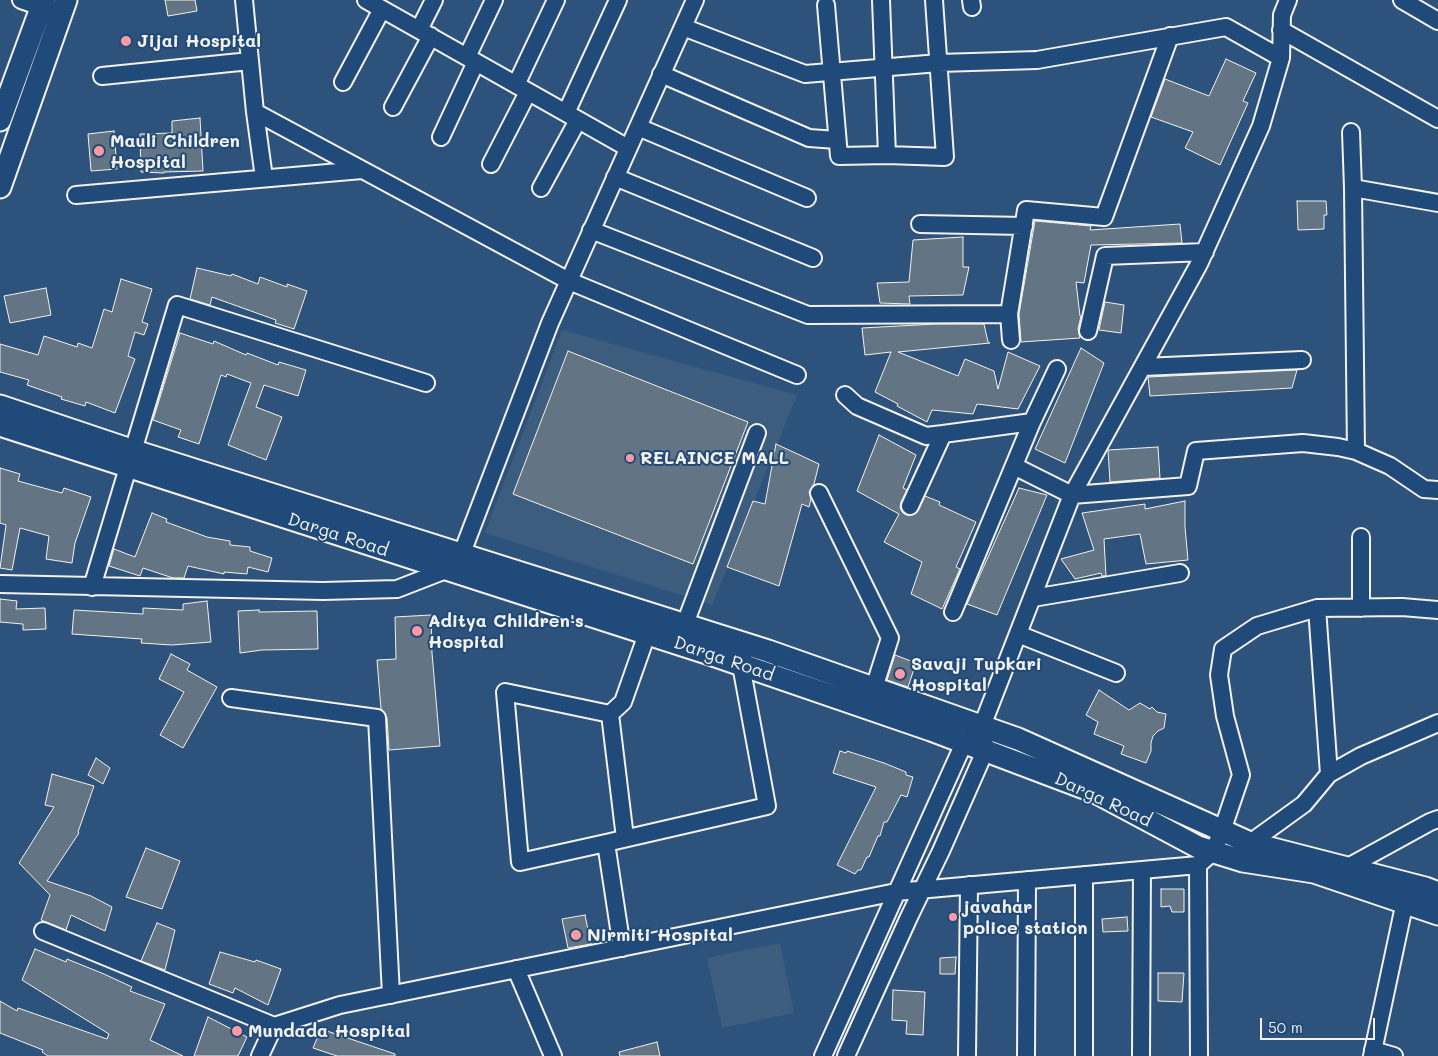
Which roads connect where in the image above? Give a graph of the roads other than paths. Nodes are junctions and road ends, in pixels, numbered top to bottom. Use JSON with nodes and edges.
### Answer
{"nodes":[{"id":1,"x":21,"y":0,"type":"edge"},
{"id":2,"x":66,"y":0,"type":"edge"},
{"id":3,"x":244,"y":0,"type":"edge"},
{"id":4,"x":434,"y":0,"type":"edge"},
{"id":5,"x":494,"y":0,"type":"edge"},
{"id":6,"x":556,"y":0,"type":"edge"},
{"id":7,"x":618,"y":0,"type":"edge"},
{"id":8,"x":695,"y":0,"type":"edge"},
{"id":9,"x":881,"y":0,"type":"edge"},
{"id":10,"x":934,"y":0,"type":"edge"},
{"id":11,"x":1288,"y":0,"type":"edge"},
{"id":12,"x":1402,"y":0,"type":"edge"},
{"id":13,"x":374,"y":3,"type":"edge"},
{"id":14,"x":42,"y":4,"type":"edge"},
{"id":15,"x":826,"y":5,"type":"dead end"},
{"id":16,"x":1438,"y":21,"type":"edge"},
{"id":17,"x":683,"y":27,"type":"junction"},
{"id":18,"x":1281,"y":30,"type":"junction"},
{"id":19,"x":425,"y":33,"type":"junction"},
{"id":20,"x":1170,"y":36,"type":"junction"},
{"id":21,"x":1280,"y":58,"type":"junction"},
{"id":22,"x":472,"y":60,"type":"junction"},
{"id":23,"x":250,"y":61,"type":"junction"},
{"id":24,"x":939,"y":63,"type":"junction"},
{"id":25,"x":884,"y":68,"type":"junction"},
{"id":26,"x":833,"y":72,"type":"junction"},
{"id":27,"x":662,"y":74,"type":"junction"},
{"id":28,"x":102,"y":76,"type":"dead end"},
{"id":29,"x":344,"y":82,"type":"dead end"},
{"id":30,"x":522,"y":88,"type":"junction"},
{"id":31,"x":393,"y":107,"type":"dead end"},
{"id":32,"x":255,"y":112,"type":"junction"},
{"id":33,"x":572,"y":117,"type":"junction"},
{"id":34,"x":1438,"y":119,"type":"edge"},
{"id":35,"x":0,"y":120,"type":"edge"},
{"id":36,"x":638,"y":127,"type":"junction"},
{"id":37,"x":1351,"y":132,"type":"dead end"},
{"id":38,"x":441,"y":137,"type":"dead end"},
{"id":39,"x":837,"y":140,"type":"junction"},
{"id":40,"x":628,"y":148,"type":"junction"},
{"id":41,"x":887,"y":155,"type":"junction"},
{"id":42,"x":490,"y":164,"type":"dead end"},
{"id":43,"x":362,"y":170,"type":"junction"},
{"id":44,"x":2,"y":175,"type":"edge"},
{"id":45,"x":615,"y":177,"type":"junction"},
{"id":46,"x":264,"y":178,"type":"junction"},
{"id":47,"x":541,"y":188,"type":"dead end"},
{"id":48,"x":1353,"y":188,"type":"junction"},
{"id":49,"x":76,"y":194,"type":"dead end"},
{"id":50,"x":807,"y":198,"type":"dead end"},
{"id":51,"x":1438,"y":203,"type":"edge"},
{"id":52,"x":920,"y":224,"type":"dead end"},
{"id":53,"x":1024,"y":226,"type":"junction"},
{"id":54,"x":592,"y":230,"type":"junction"},
{"id":55,"x":1205,"y":252,"type":"junction"},
{"id":56,"x":813,"y":258,"type":"dead end"},
{"id":57,"x":568,"y":281,"type":"junction"},
{"id":58,"x":1009,"y":314,"type":"junction"},
{"id":59,"x":1088,"y":331,"type":"dead end"},
{"id":60,"x":1011,"y":340,"type":"dead end"},
{"id":61,"x":1302,"y":360,"type":"dead end"},
{"id":62,"x":1143,"y":366,"type":"junction"},
{"id":63,"x":1057,"y":369,"type":"dead end"},
{"id":64,"x":797,"y":375,"type":"dead end"},
{"id":65,"x":426,"y":383,"type":"dead end"},
{"id":66,"x":845,"y":395,"type":"dead end"},
{"id":67,"x":0,"y":406,"type":"edge"},
{"id":68,"x":1032,"y":422,"type":"junction"},
{"id":69,"x":0,"y":425,"type":"edge"},
{"id":70,"x":757,"y":433,"type":"dead end"},
{"id":71,"x":943,"y":434,"type":"junction"},
{"id":72,"x":1356,"y":451,"type":"junction"},
{"id":73,"x":130,"y":459,"type":"junction"},
{"id":74,"x":1014,"y":466,"type":"junction"},
{"id":75,"x":1438,"y":490,"type":"edge"},
{"id":76,"x":819,"y":493,"type":"dead end"},
{"id":77,"x":1072,"y":495,"type":"junction"},
{"id":78,"x":910,"y":506,"type":"dead end"},
{"id":79,"x":1361,"y":537,"type":"dead end"},
{"id":80,"x":462,"y":553,"type":"junction"},
{"id":81,"x":446,"y":570,"type":"junction"},
{"id":82,"x":1180,"y":572,"type":"dead end"},
{"id":83,"x":0,"y":584,"type":"edge"},
{"id":84,"x":92,"y":587,"type":"junction"},
{"id":85,"x":1033,"y":598,"type":"junction"},
{"id":86,"x":1317,"y":608,"type":"junction"},
{"id":87,"x":1361,"y":608,"type":"junction"},
{"id":88,"x":1438,"y":610,"type":"edge"},
{"id":89,"x":953,"y":612,"type":"dead end"},
{"id":90,"x":685,"y":624,"type":"junction"},
{"id":91,"x":647,"y":634,"type":"junction"},
{"id":92,"x":1018,"y":634,"type":"junction"},
{"id":93,"x":746,"y":644,"type":"junction"},
{"id":94,"x":741,"y":665,"type":"junction"},
{"id":95,"x":1116,"y":672,"type":"dead end"},
{"id":96,"x":874,"y":688,"type":"junction"},
{"id":97,"x":231,"y":698,"type":"dead end"},
{"id":98,"x":610,"y":714,"type":"junction"},
{"id":99,"x":1438,"y":724,"type":"edge"},
{"id":100,"x":982,"y":726,"type":"junction"},
{"id":101,"x":964,"y":742,"type":"junction"},
{"id":102,"x":985,"y":751,"type":"junction"},
{"id":103,"x":1329,"y":774,"type":"junction"},
{"id":104,"x":1438,"y":819,"type":"edge"},
{"id":105,"x":1222,"y":831,"type":"junction"},
{"id":106,"x":625,"y":838,"type":"junction"},
{"id":107,"x":606,"y":843,"type":"junction"},
{"id":108,"x":1250,"y":843,"type":"junction"},
{"id":109,"x":1205,"y":858,"type":"junction"},
{"id":110,"x":1348,"y":867,"type":"junction"},
{"id":111,"x":1142,"y":870,"type":"junction"},
{"id":112,"x":1084,"y":875,"type":"junction"},
{"id":113,"x":1027,"y":880,"type":"junction"},
{"id":114,"x":968,"y":885,"type":"junction"},
{"id":115,"x":923,"y":889,"type":"junction"},
{"id":116,"x":896,"y":892,"type":"junction"},
{"id":117,"x":1407,"y":893,"type":"junction"},
{"id":118,"x":1438,"y":893,"type":"edge"},
{"id":119,"x":1438,"y":914,"type":"edge"},
{"id":120,"x":43,"y":931,"type":"dead end"},
{"id":121,"x":622,"y":948,"type":"junction"},
{"id":122,"x":516,"y":969,"type":"junction"},
{"id":123,"x":391,"y":995,"type":"junction"},
{"id":124,"x":274,"y":1026,"type":"junction"},
{"id":125,"x":1373,"y":1053,"type":"edge"},
{"id":126,"x":260,"y":1056,"type":"edge"},
{"id":127,"x":553,"y":1056,"type":"edge"},
{"id":128,"x":823,"y":1056,"type":"edge"},
{"id":129,"x":846,"y":1056,"type":"edge"},
{"id":130,"x":967,"y":1056,"type":"edge"},
{"id":131,"x":1026,"y":1056,"type":"edge"},
{"id":132,"x":1084,"y":1056,"type":"edge"},
{"id":133,"x":1141,"y":1056,"type":"edge"},
{"id":134,"x":1199,"y":1056,"type":"edge"},
{"id":135,"x":1394,"y":1056,"type":"edge"}],
"edges":[{"from":1,"to":14,"type":"street"},
{"from":2,"to":44,"type":"main road"},
{"from":3,"to":23,"type":"street"},
{"from":4,"to":19,"type":"street"},
{"from":5,"to":22,"type":"street"},
{"from":6,"to":30,"type":"street"},
{"from":7,"to":33,"type":"street"},
{"from":8,"to":17,"type":"street"},
{"from":9,"to":25,"type":"street"},
{"from":10,"to":24,"type":"street"},
{"from":11,"to":18,"type":"street"},
{"from":12,"to":16,"type":"street"},
{"from":13,"to":19,"type":"street"},
{"from":13,"to":29,"type":"street"},
{"from":14,"to":35,"type":"main road"},
{"from":15,"to":26,"type":"street"},
{"from":17,"to":26,"type":"street"},
{"from":17,"to":27,"type":"street"},
{"from":18,"to":21,"type":"street"},
{"from":18,"to":34,"type":"street"},
{"from":19,"to":22,"type":"street"},
{"from":19,"to":31,"type":"street"},
{"from":20,"to":21,"type":"street"},
{"from":20,"to":24,"type":"street"},
{"from":20,"to":53,"type":"street"},
{"from":21,"to":55,"type":"street"},
{"from":22,"to":30,"type":"street"},
{"from":22,"to":38,"type":"street"},
{"from":23,"to":28,"type":"street"},
{"from":23,"to":32,"type":"street"},
{"from":24,"to":25,"type":"street"},
{"from":24,"to":41,"type":"street"},
{"from":25,"to":26,"type":"street"},
{"from":25,"to":41,"type":"street"},
{"from":26,"to":39,"type":"street"},
{"from":27,"to":36,"type":"street"},
{"from":27,"to":39,"type":"street"},
{"from":30,"to":33,"type":"street"},
{"from":30,"to":42,"type":"street"},
{"from":32,"to":43,"type":"street"},
{"from":32,"to":46,"type":"street"},
{"from":33,"to":40,"type":"street"},
{"from":33,"to":47,"type":"street"},
{"from":36,"to":40,"type":"street"},
{"from":36,"to":50,"type":"street"},
{"from":37,"to":48,"type":"street"},
{"from":39,"to":41,"type":"street"},
{"from":40,"to":45,"type":"street"},
{"from":43,"to":46,"type":"street"},
{"from":43,"to":57,"type":"street"},
{"from":45,"to":54,"type":"street"},
{"from":45,"to":56,"type":"street"},
{"from":46,"to":49,"type":"street"},
{"from":48,"to":51,"type":"street"},
{"from":48,"to":72,"type":"street"},
{"from":52,"to":53,"type":"street"},
{"from":53,"to":58,"type":"street"},
{"from":54,"to":57,"type":"street"},
{"from":54,"to":58,"type":"street"},
{"from":55,"to":59,"type":"street"},
{"from":55,"to":62,"type":"street"},
{"from":57,"to":64,"type":"street"},
{"from":57,"to":80,"type":"street"},
{"from":58,"to":60,"type":"street"},
{"from":61,"to":62,"type":"street"},
{"from":62,"to":77,"type":"street"},
{"from":63,"to":68,"type":"street"},
{"from":65,"to":73,"type":"street"},
{"from":66,"to":71,"type":"street"},
{"from":67,"to":73,"type":"main road","name":"Darga Road"},
{"from":68,"to":71,"type":"street"},
{"from":68,"to":74,"type":"street"},
{"from":69,"to":73,"type":"main road","name":"Darga Road"},
{"from":70,"to":90,"type":"street"},
{"from":71,"to":78,"type":"street"},
{"from":72,"to":75,"type":"street"},
{"from":72,"to":77,"type":"street"},
{"from":73,"to":80,"type":"main road","name":"Darga Road"},
{"from":73,"to":81,"type":"main road","name":"Darga Road"},
{"from":73,"to":84,"type":"street"},
{"from":74,"to":77,"type":"street"},
{"from":74,"to":89,"type":"street"},
{"from":76,"to":96,"type":"street"},
{"from":77,"to":85,"type":"street"},
{"from":79,"to":87,"type":"street"},
{"from":80,"to":81,"type":"street"},
{"from":80,"to":90,"type":"main road","name":"Darga Road"},
{"from":81,"to":84,"type":"street"},
{"from":81,"to":91,"type":"main road","name":"Darga Road"},
{"from":82,"to":85,"type":"street"},
{"from":83,"to":84,"type":"street"},
{"from":85,"to":92,"type":"street"},
{"from":86,"to":87,"type":"street"},
{"from":86,"to":103,"type":"street"},
{"from":86,"to":105,"type":"street"},
{"from":87,"to":88,"type":"street"},
{"from":90,"to":93,"type":"main road","name":"Darga Road"},
{"from":91,"to":94,"type":"main road","name":"Darga Road"},
{"from":91,"to":98,"type":"street"},
{"from":92,"to":95,"type":"street"},
{"from":92,"to":100,"type":"street"},
{"from":93,"to":94,"type":"street"},
{"from":93,"to":96,"type":"main road","name":"Darga Road"},
{"from":94,"to":101,"type":"main road","name":"Darga Road"},
{"from":94,"to":106,"type":"street"},
{"from":96,"to":100,"type":"main road","name":"Darga Road"},
{"from":97,"to":123,"type":"street"},
{"from":98,"to":106,"type":"street"},
{"from":98,"to":107,"type":"street"},
{"from":99,"to":103,"type":"street"},
{"from":100,"to":101,"type":"street"},
{"from":100,"to":102,"type":"street"},
{"from":100,"to":105,"type":"main road","name":"Darga Road"},
{"from":101,"to":102,"type":"main road","name":"Darga Road"},
{"from":101,"to":116,"type":"street"},
{"from":102,"to":109,"type":"main road","name":"Darga Road"},
{"from":102,"to":115,"type":"street"},
{"from":103,"to":108,"type":"street"},
{"from":104,"to":110,"type":"street"},
{"from":105,"to":108,"type":"main road","name":"Darga Road"},
{"from":105,"to":109,"type":"street"},
{"from":106,"to":107,"type":"street"},
{"from":107,"to":121,"type":"street"},
{"from":108,"to":110,"type":"main road","name":"Darga Road"},
{"from":109,"to":111,"type":"street"},
{"from":109,"to":117,"type":"main road","name":"Darga Road"},
{"from":109,"to":134,"type":"street"},
{"from":110,"to":117,"type":"main road","name":"Darga Road"},
{"from":111,"to":112,"type":"street"},
{"from":111,"to":133,"type":"street"},
{"from":112,"to":113,"type":"street"},
{"from":112,"to":132,"type":"street"},
{"from":113,"to":114,"type":"street"},
{"from":113,"to":131,"type":"street"},
{"from":114,"to":115,"type":"street"},
{"from":114,"to":130,"type":"street"},
{"from":115,"to":116,"type":"street"},
{"from":115,"to":129,"type":"street"},
{"from":116,"to":121,"type":"street"},
{"from":116,"to":128,"type":"street"},
{"from":117,"to":118,"type":"main road","name":"Darga Road"},
{"from":117,"to":119,"type":"main road","name":"Darga Road"},
{"from":117,"to":125,"type":"street"},
{"from":120,"to":124,"type":"street"},
{"from":121,"to":122,"type":"street"},
{"from":122,"to":123,"type":"street"},
{"from":122,"to":127,"type":"street"},
{"from":123,"to":124,"type":"street"},
{"from":124,"to":126,"type":"street"},
{"from":125,"to":135,"type":"street"}]}
